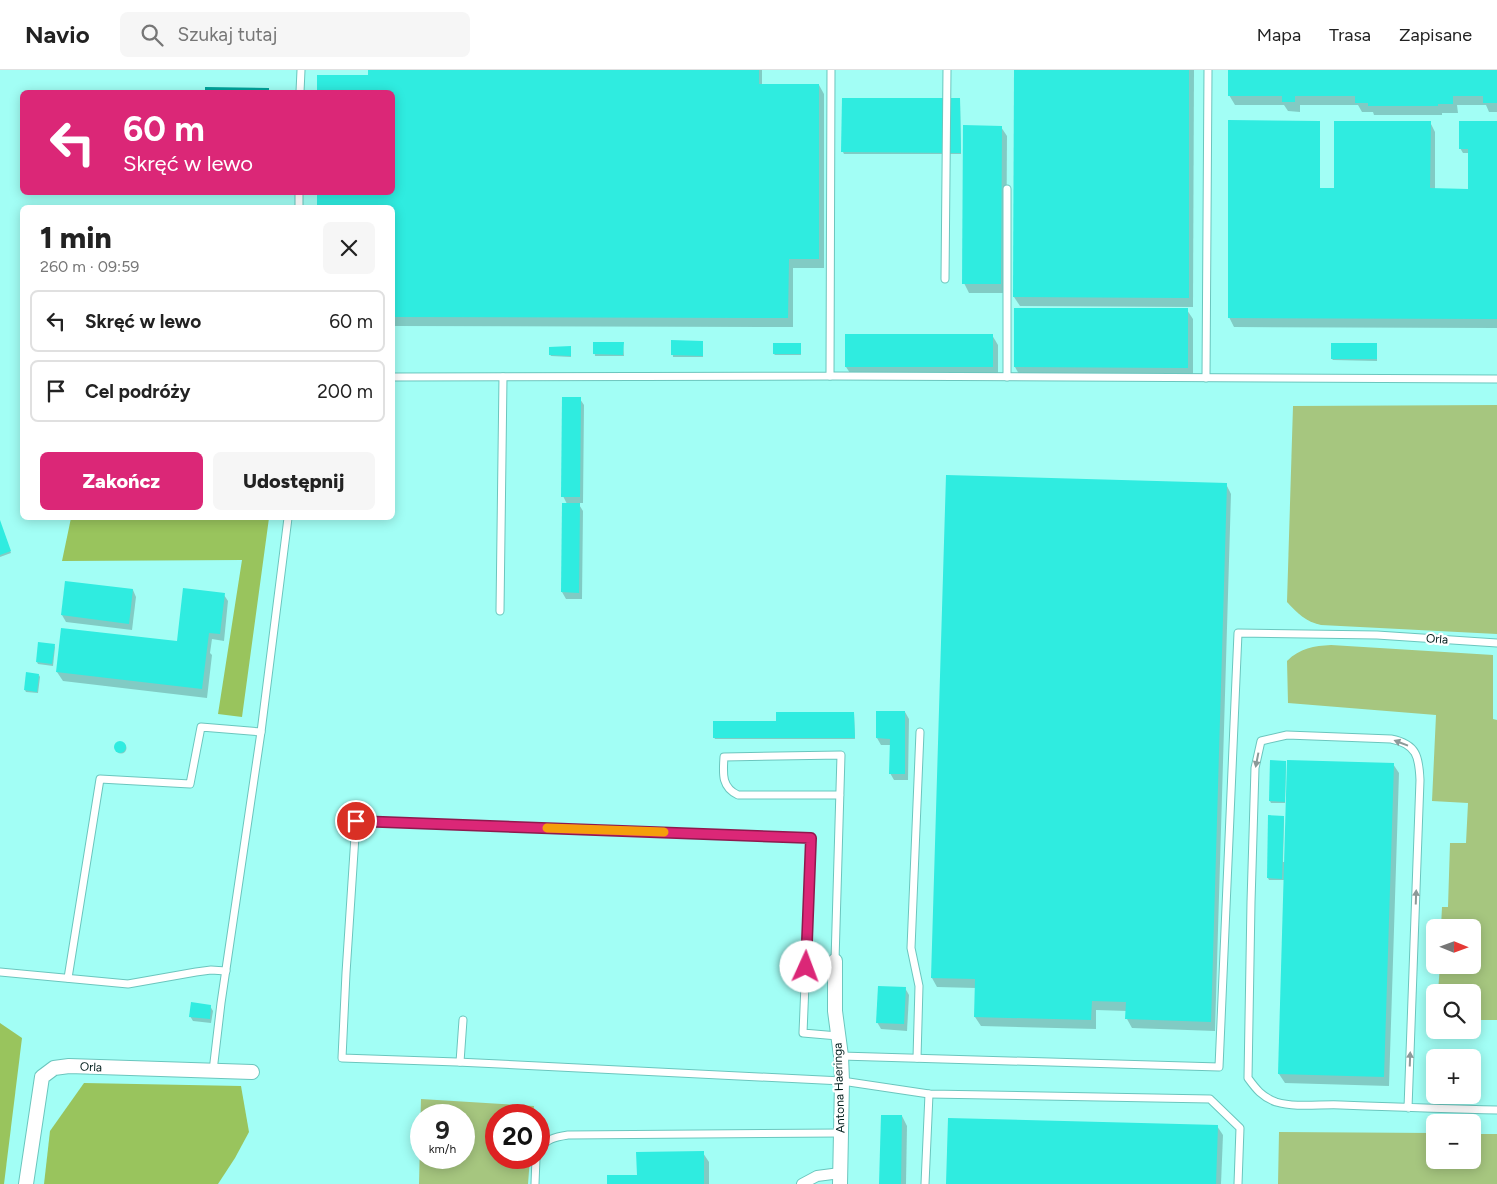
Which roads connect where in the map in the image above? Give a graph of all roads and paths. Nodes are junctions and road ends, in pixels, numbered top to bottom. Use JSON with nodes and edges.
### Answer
{"nodes":[{"id":1,"x":301,"y":70,"type":"edge"},
{"id":2,"x":831,"y":70,"type":"edge"},
{"id":3,"x":947,"y":70,"type":"edge"},
{"id":4,"x":1208,"y":70,"type":"edge"},
{"id":5,"x":300,"y":90,"type":"edge"},
{"id":6,"x":1007,"y":189,"type":"dead end"},
{"id":7,"x":946,"y":279,"type":"dead end"},
{"id":8,"x":830,"y":376,"type":"junction"},
{"id":9,"x":395,"y":377,"type":"edge"},
{"id":10,"x":503,"y":377,"type":"junction"},
{"id":11,"x":1007,"y":377,"type":"junction"},
{"id":12,"x":1206,"y":378,"type":"junction"},
{"id":13,"x":1497,"y":379,"type":"edge"},
{"id":14,"x":288,"y":520,"type":"edge"},
{"id":15,"x":500,"y":611,"type":"dead end"},
{"id":16,"x":1497,"y":643,"type":"edge"},
{"id":17,"x":261,"y":732,"type":"junction"},
{"id":18,"x":920,"y":732,"type":"dead end"},
{"id":19,"x":840,"y":795,"type":"junction"},
{"id":20,"x":835,"y":962,"type":"joint"},
{"id":21,"x":226,"y":971,"type":"junction"},
{"id":22,"x":0,"y":972,"type":"edge"},
{"id":23,"x":68,"y":978,"type":"junction"},
{"id":24,"x":462,"y":1020,"type":"dead end"},
{"id":25,"x":838,"y":1036,"type":"junction"},
{"id":26,"x":841,"y":1056,"type":"junction"},
{"id":27,"x":917,"y":1058,"type":"junction"},
{"id":28,"x":460,"y":1062,"type":"junction"},
{"id":29,"x":213,"y":1071,"type":"junction"},
{"id":30,"x":252,"y":1072,"type":"dead end"},
{"id":31,"x":842,"y":1081,"type":"junction"},
{"id":32,"x":928,"y":1094,"type":"junction"},
{"id":33,"x":1408,"y":1108,"type":"junction"},
{"id":34,"x":1497,"y":1110,"type":"edge"},
{"id":35,"x":841,"y":1133,"type":"junction"},
{"id":36,"x":550,"y":1139,"type":"edge"},
{"id":37,"x":536,"y":1169,"type":"edge"},
{"id":38,"x":840,"y":1178,"type":"edge"},
{"id":39,"x":26,"y":1184,"type":"edge"},
{"id":40,"x":535,"y":1184,"type":"edge"},
{"id":41,"x":802,"y":1184,"type":"edge"},
{"id":42,"x":925,"y":1184,"type":"edge"},
{"id":43,"x":1238,"y":1184,"type":"edge"}],
"edges":[{"from":1,"to":5,"type":"lane"},
{"from":2,"to":8,"type":"lane"},
{"from":3,"to":7,"type":"lane"},
{"from":4,"to":12,"type":"lane"},
{"from":6,"to":11,"type":"lane"},
{"from":8,"to":10,"type":"lane"},
{"from":8,"to":11,"type":"lane"},
{"from":9,"to":10,"type":"lane"},
{"from":10,"to":15,"type":"lane"},
{"from":11,"to":12,"type":"lane"},
{"from":12,"to":13,"type":"lane"},
{"from":14,"to":17,"type":"lane"},
{"from":16,"to":27,"type":"lane","name":"Orla"},
{"from":17,"to":21,"type":"lane"},
{"from":17,"to":23,"type":"lane"},
{"from":18,"to":27,"type":"lane"},
{"from":19,"to":19,"type":"lane"},
{"from":19,"to":20,"type":"lane"},
{"from":20,"to":25,"type":"street","name":"Antona Haeringa"},
{"from":21,"to":23,"type":"lane"},
{"from":21,"to":29,"type":"lane"},
{"from":22,"to":23,"type":"lane"},
{"from":24,"to":28,"type":"lane"},
{"from":25,"to":26,"type":"street","name":"Antona Haeringa"},
{"from":25,"to":28,"type":"lane"},
{"from":26,"to":27,"type":"lane"},
{"from":26,"to":31,"type":"street","name":"Antona Haeringa"},
{"from":28,"to":31,"type":"lane"},
{"from":29,"to":30,"type":"street","name":"Orla"},
{"from":29,"to":39,"type":"street","name":"Orla"},
{"from":31,"to":32,"type":"lane"},
{"from":31,"to":35,"type":"street","name":"Antona Haeringa"},
{"from":32,"to":42,"type":"lane"},
{"from":32,"to":43,"type":"lane"},
{"from":33,"to":33,"type":"lane","one_way":true},
{"from":33,"to":34,"type":"lane"},
{"from":35,"to":36,"type":"lane"},
{"from":35,"to":38,"type":"street","name":"Antona Haeringa"},
{"from":37,"to":40,"type":"lane"},
{"from":38,"to":41,"type":"street"}]}
